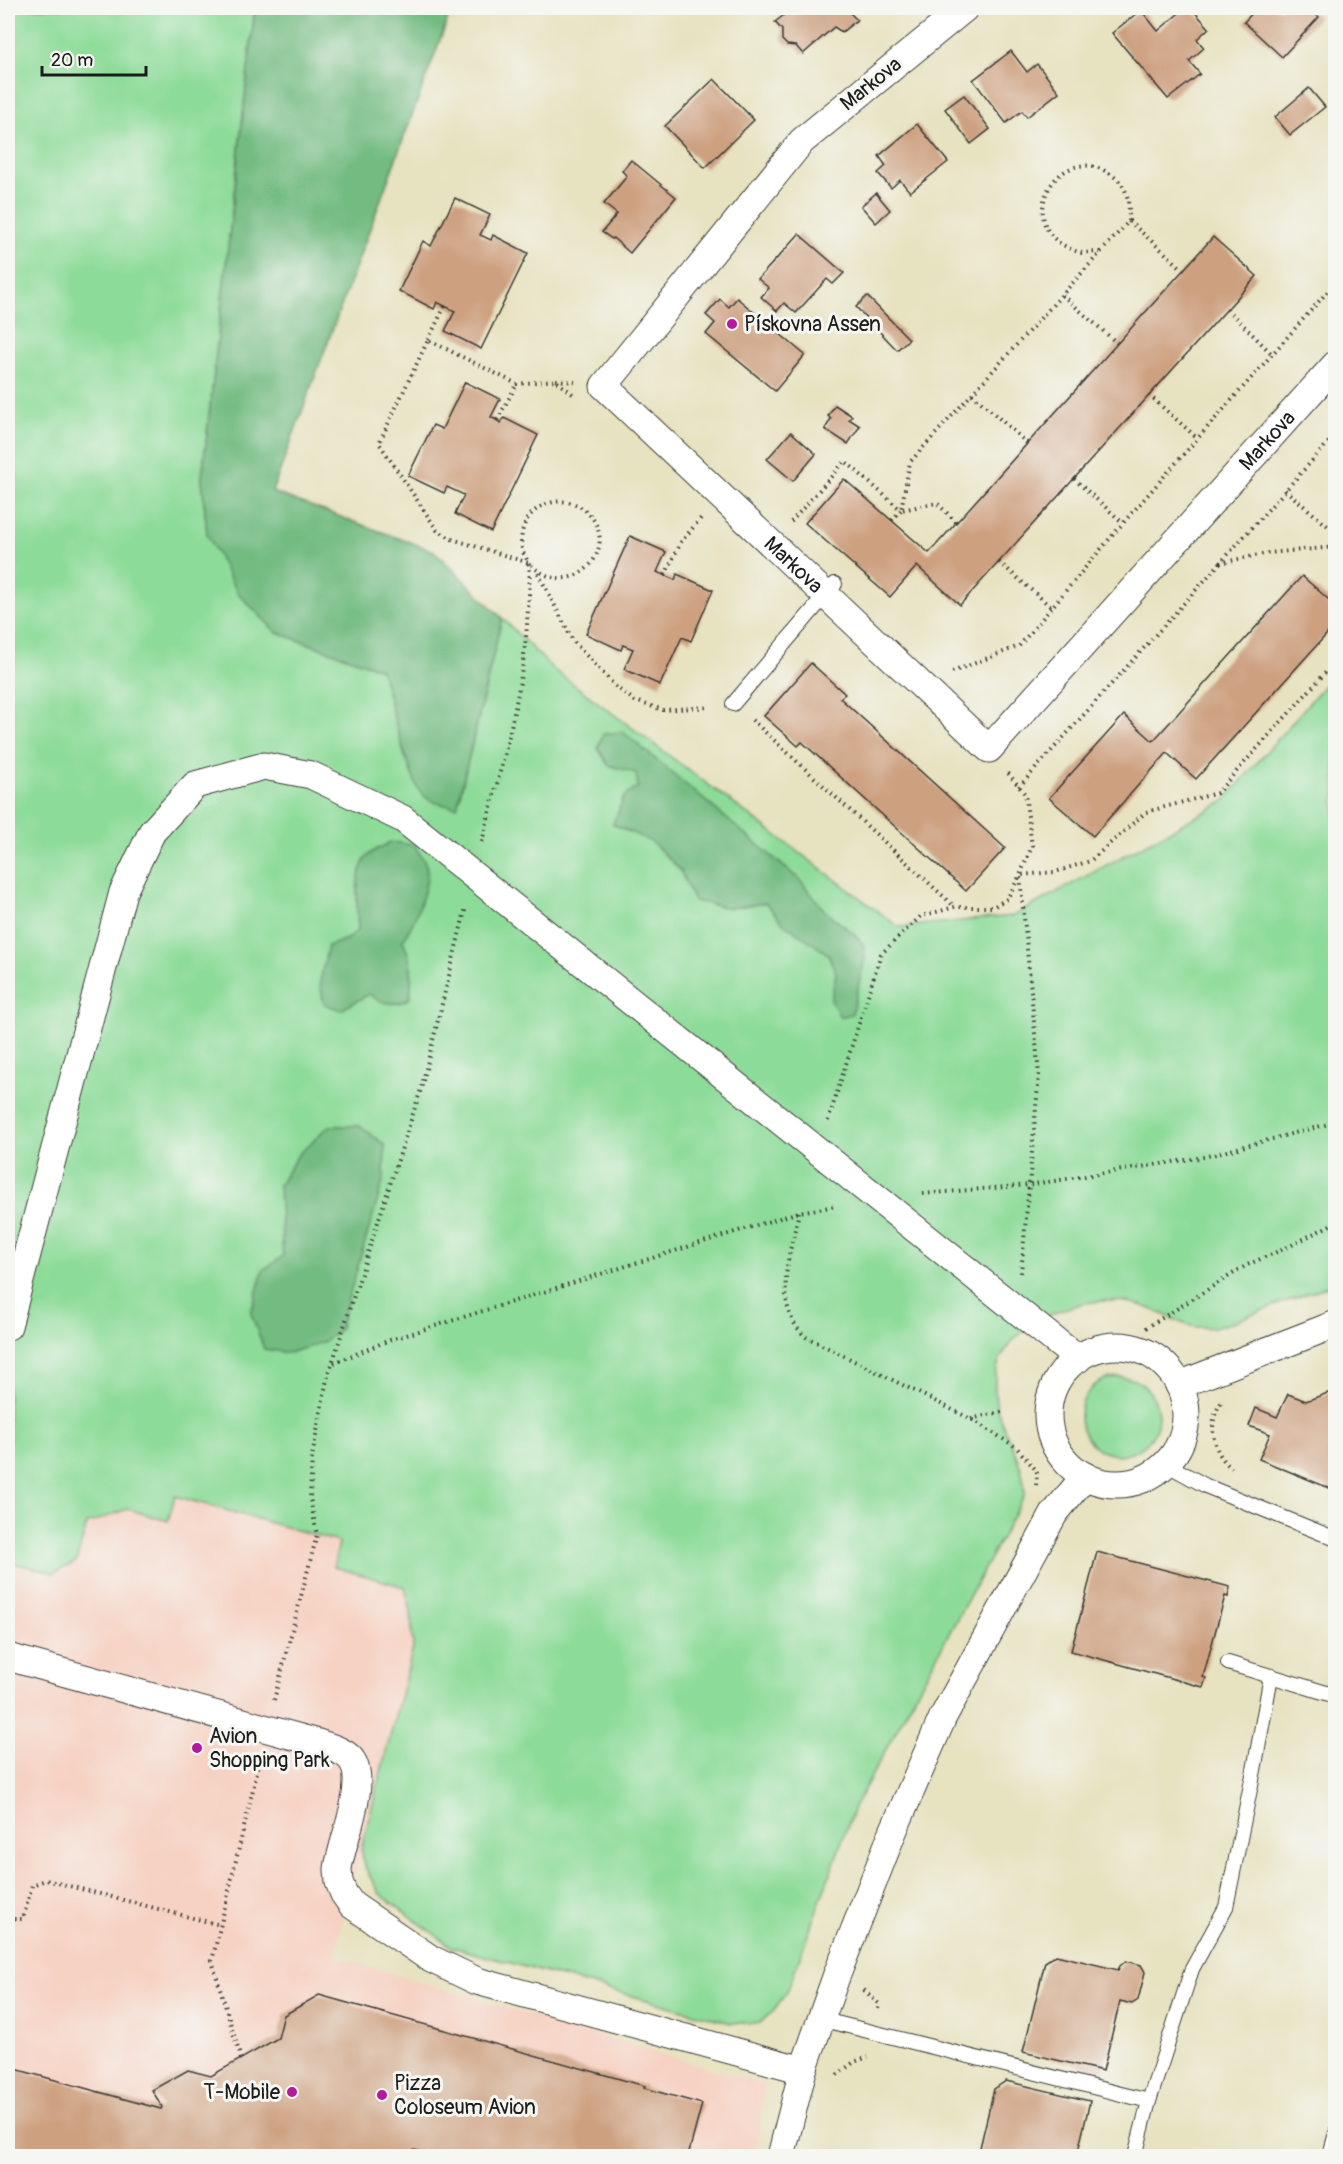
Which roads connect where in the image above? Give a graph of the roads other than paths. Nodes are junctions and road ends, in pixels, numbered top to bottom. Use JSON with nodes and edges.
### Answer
{"nodes":[{"id":1,"x":965,"y":8,"type":"edge"},
{"id":2,"x":1335,"y":364,"type":"edge"},
{"id":3,"x":830,"y":589,"type":"junction"},
{"id":4,"x":733,"y":704,"type":"road end"},
{"id":5,"x":1335,"y":1324,"type":"edge"},
{"id":6,"x":8,"y":1326,"type":"edge"},
{"id":7,"x":1078,"y":1359,"type":"junction"},
{"id":8,"x":1179,"y":1384,"type":"junction"},
{"id":9,"x":1166,"y":1464,"type":"junction"},
{"id":10,"x":1085,"y":1476,"type":"junction"},
{"id":11,"x":1335,"y":1539,"type":"edge"},
{"id":12,"x":8,"y":1657,"type":"edge"},
{"id":13,"x":1228,"y":1663,"type":"dead end"},
{"id":14,"x":1271,"y":1676,"type":"junction"},
{"id":15,"x":1335,"y":1696,"type":"edge"},
{"id":16,"x":820,"y":2019,"type":"junction"},
{"id":17,"x":803,"y":2070,"type":"junction"},
{"id":18,"x":1149,"y":2101,"type":"junction"},
{"id":19,"x":1335,"y":2133,"type":"edge"},
{"id":20,"x":781,"y":2157,"type":"edge"},
{"id":21,"x":1135,"y":2157,"type":"edge"},
{"id":22,"x":1327,"y":2157,"type":"edge"}],
"edges":[{"from":1,"to":3,"type":"street","name":"Markova"},
{"from":2,"to":3,"type":"street","name":"Markova"},
{"from":3,"to":4,"type":"lane"},
{"from":5,"to":8,"type":"street"},
{"from":6,"to":7,"type":"street"},
{"from":7,"to":8,"type":"street"},
{"from":7,"to":10,"type":"street"},
{"from":8,"to":9,"type":"street"},
{"from":9,"to":10,"type":"street"},
{"from":9,"to":11,"type":"lane"},
{"from":10,"to":16,"type":"street"},
{"from":12,"to":17,"type":"street"},
{"from":13,"to":14,"type":"lane"},
{"from":14,"to":15,"type":"lane"},
{"from":14,"to":18,"type":"lane"},
{"from":16,"to":17,"type":"street"},
{"from":16,"to":18,"type":"lane"},
{"from":17,"to":20,"type":"street"},
{"from":18,"to":21,"type":"lane"},
{"from":19,"to":22,"type":"lane"}]}
